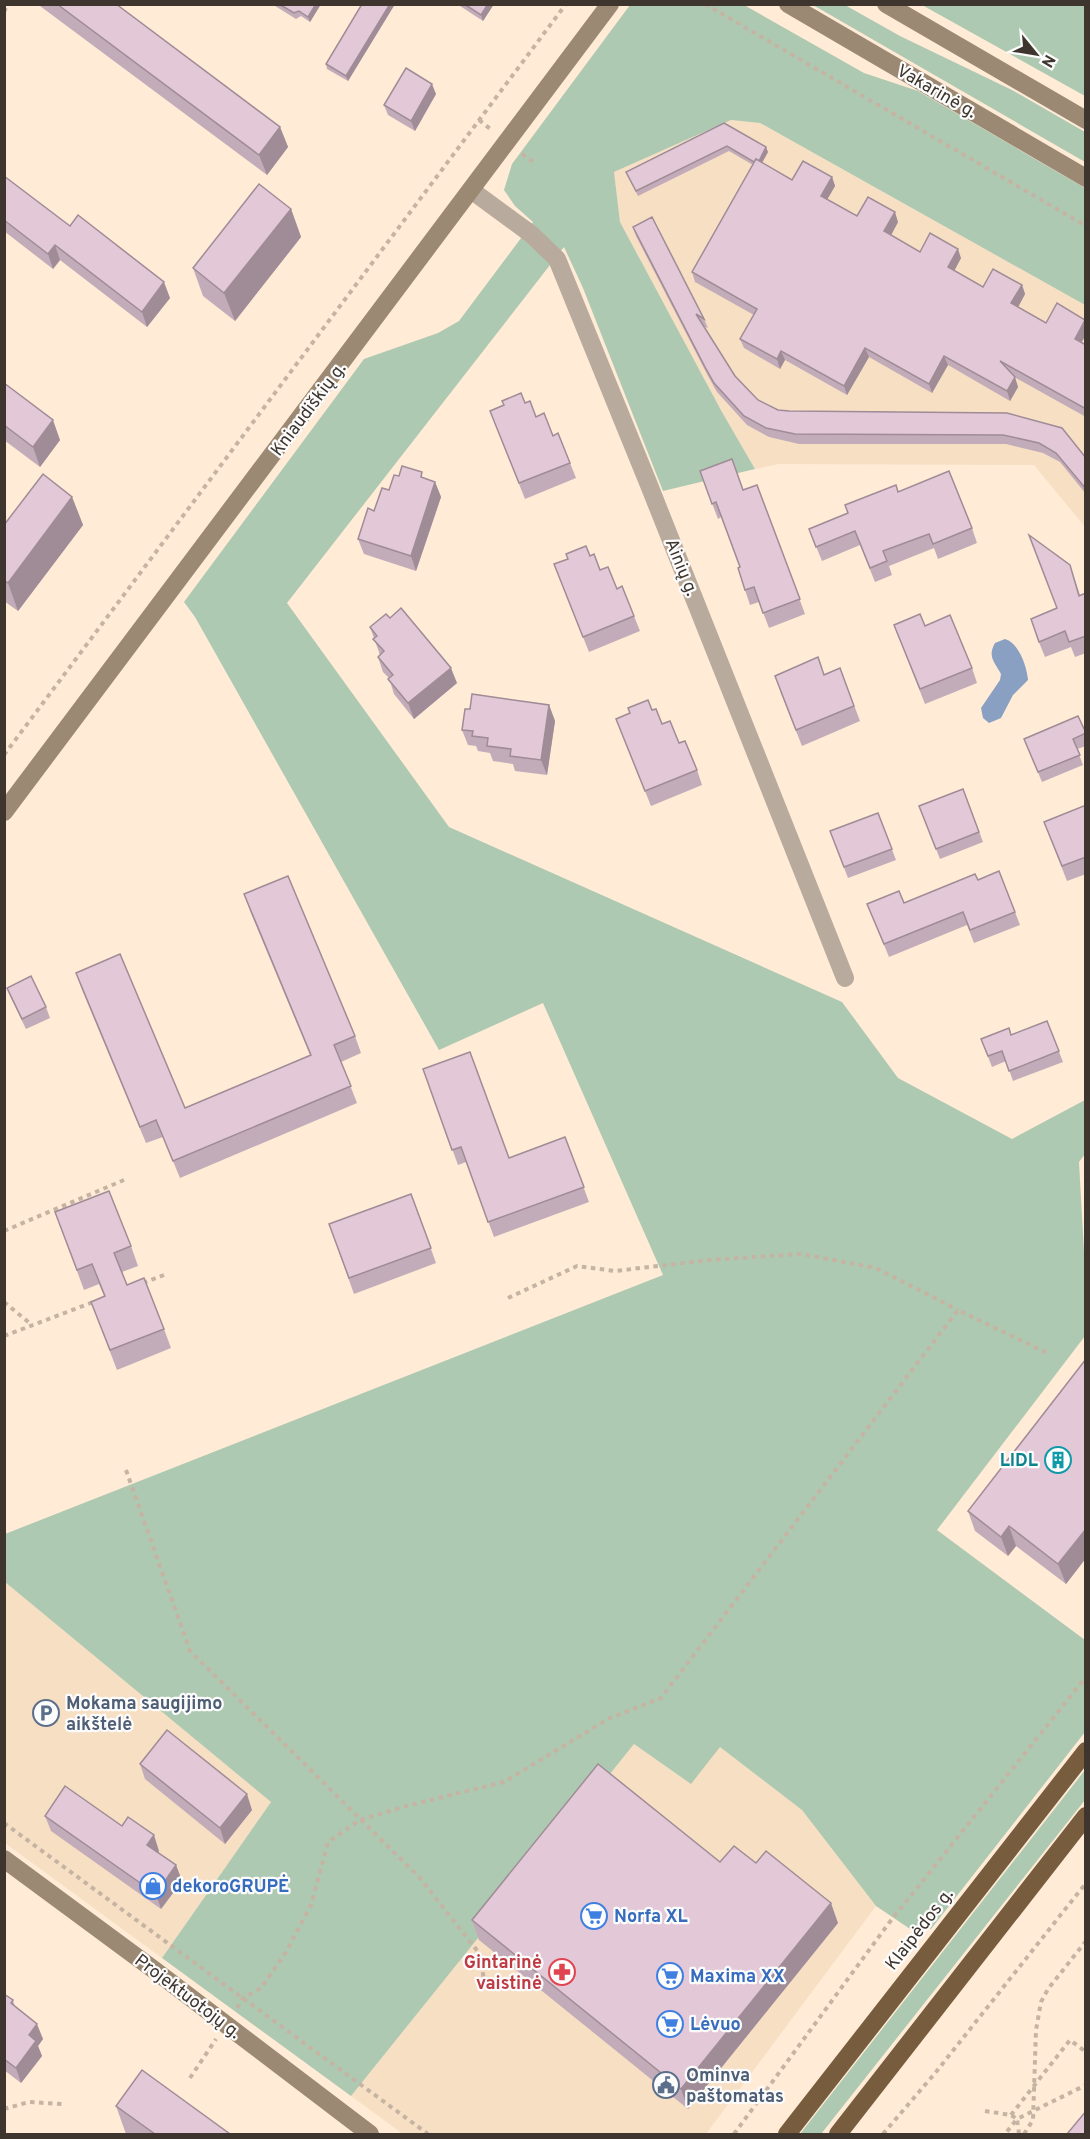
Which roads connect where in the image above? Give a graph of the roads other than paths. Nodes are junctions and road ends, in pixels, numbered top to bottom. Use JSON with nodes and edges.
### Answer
{"nodes":[{"id":1,"x":610,"y":4,"type":"edge"},
{"id":2,"x":788,"y":4,"type":"edge"},
{"id":3,"x":886,"y":4,"type":"edge"},
{"id":4,"x":1086,"y":120,"type":"edge"},
{"id":5,"x":1086,"y":178,"type":"edge"},
{"id":6,"x":471,"y":189,"type":"junction"},
{"id":7,"x":4,"y":812,"type":"edge"},
{"id":8,"x":845,"y":978,"type":"dead end"},
{"id":9,"x":1086,"y":1751,"type":"edge"},
{"id":10,"x":1086,"y":1816,"type":"edge"},
{"id":11,"x":4,"y":1859,"type":"edge"},
{"id":12,"x":370,"y":2134,"type":"edge"},
{"id":13,"x":787,"y":2134,"type":"edge"},
{"id":14,"x":838,"y":2134,"type":"edge"}],
"edges":[{"from":1,"to":6,"type":"main road","name":"Kniaudiškių g."},
{"from":2,"to":5,"type":"main road","name":"Vakarinė g."},
{"from":3,"to":4,"type":"main road"},
{"from":6,"to":7,"type":"main road","name":"Kniaudiškių g."},
{"from":6,"to":8,"type":"street","name":"Ainių g."},
{"from":9,"to":13,"type":"highway","name":"Klaipėdos g."},
{"from":10,"to":14,"type":"highway"},
{"from":11,"to":12,"type":"main road","name":"Projektuotojų g."}]}
